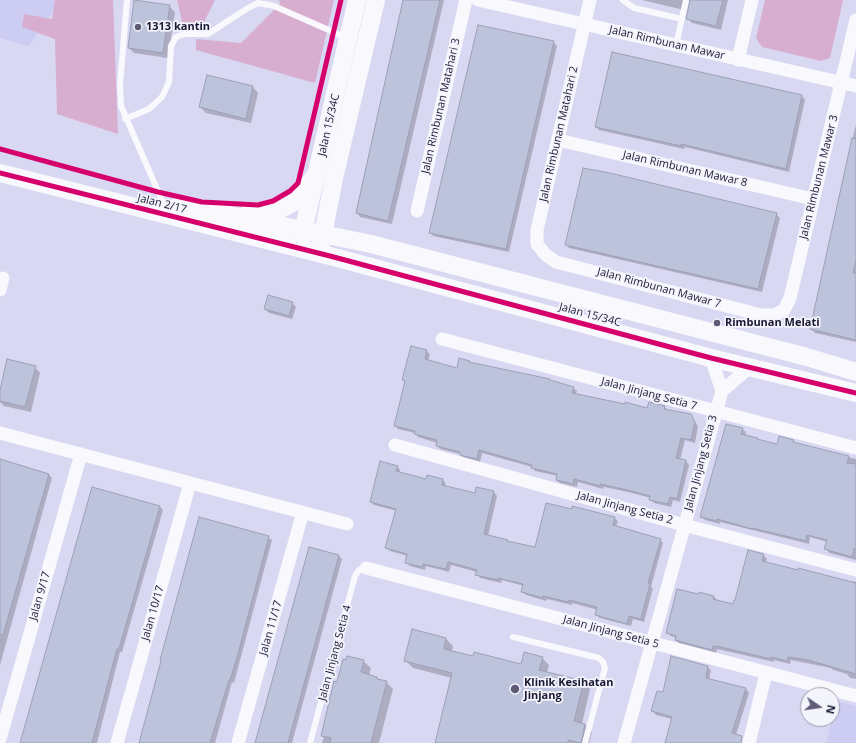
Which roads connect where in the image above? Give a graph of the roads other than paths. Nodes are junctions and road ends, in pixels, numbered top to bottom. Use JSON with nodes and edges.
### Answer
{"nodes":[{"id":1,"x":127,"y":0,"type":"edge"},
{"id":2,"x":357,"y":0,"type":"edge"},
{"id":3,"x":376,"y":0,"type":"edge"},
{"id":4,"x":466,"y":0,"type":"edge"},
{"id":5,"x":478,"y":0,"type":"edge"},
{"id":6,"x":590,"y":0,"type":"edge"},
{"id":7,"x":623,"y":0,"type":"edge"},
{"id":8,"x":686,"y":0,"type":"edge"},
{"id":9,"x":752,"y":0,"type":"edge"},
{"id":10,"x":682,"y":19,"type":"junction"},
{"id":11,"x":856,"y":20,"type":"edge"},
{"id":12,"x":584,"y":24,"type":"junction"},
{"id":13,"x":348,"y":39,"type":"junction"},
{"id":14,"x":676,"y":45,"type":"junction"},
{"id":15,"x":738,"y":60,"type":"junction"},
{"id":16,"x":841,"y":83,"type":"junction"},
{"id":17,"x":856,"y":86,"type":"edge"},
{"id":18,"x":125,"y":119,"type":"junction"},
{"id":19,"x":558,"y":140,"type":"junction"},
{"id":20,"x":0,"y":162,"type":"edge"},
{"id":21,"x":0,"y":173,"type":"edge"},
{"id":22,"x":326,"y":175,"type":"junction"},
{"id":23,"x":813,"y":199,"type":"junction"},
{"id":24,"x":164,"y":205,"type":"junction"},
{"id":25,"x":417,"y":212,"type":"dead end"},
{"id":26,"x":217,"y":213,"type":"junction"},
{"id":27,"x":304,"y":229,"type":"junction"},
{"id":28,"x":324,"y":234,"type":"junction"},
{"id":29,"x":371,"y":244,"type":"junction"},
{"id":30,"x":298,"y":249,"type":"junction"},
{"id":31,"x":320,"y":254,"type":"junction"},
{"id":32,"x":556,"y":262,"type":"joint"},
{"id":33,"x":761,"y":315,"type":"joint"},
{"id":34,"x":442,"y":340,"type":"dead end"},
{"id":35,"x":711,"y":358,"type":"junction"},
{"id":36,"x":750,"y":367,"type":"junction"},
{"id":37,"x":856,"y":372,"type":"edge"},
{"id":38,"x":722,"y":391,"type":"junction"},
{"id":39,"x":856,"y":393,"type":"edge"},
{"id":40,"x":716,"y":412,"type":"junction"},
{"id":41,"x":0,"y":433,"type":"edge"},
{"id":42,"x":395,"y":445,"type":"dead end"},
{"id":43,"x":856,"y":448,"type":"edge"},
{"id":44,"x":81,"y":454,"type":"junction"},
{"id":45,"x":190,"y":483,"type":"junction"},
{"id":46,"x":303,"y":512,"type":"junction"},
{"id":47,"x":347,"y":524,"type":"dead end"},
{"id":48,"x":684,"y":525,"type":"junction"},
{"id":49,"x":366,"y":568,"type":"joint"},
{"id":50,"x":856,"y":570,"type":"edge"},
{"id":51,"x":513,"y":637,"type":"dead end"},
{"id":52,"x":652,"y":643,"type":"junction"},
{"id":53,"x":766,"y":673,"type":"junction"},
{"id":54,"x":856,"y":696,"type":"edge"},
{"id":55,"x":0,"y":739,"type":"edge"},
{"id":56,"x":117,"y":743,"type":"edge"},
{"id":57,"x":238,"y":743,"type":"edge"},
{"id":58,"x":310,"y":743,"type":"edge"},
{"id":59,"x":585,"y":743,"type":"edge"},
{"id":60,"x":624,"y":743,"type":"edge"},
{"id":61,"x":749,"y":743,"type":"edge"}],
"edges":[{"from":1,"to":18,"type":"lane"},
{"from":2,"to":13,"type":"street","name":"Jalan 15/34C"},
{"from":3,"to":22,"type":"street","name":"Jalan 15/34C"},
{"from":4,"to":25,"type":"street","name":"Jalan Rimbunan Matahari 3"},
{"from":5,"to":12,"type":"street","name":"Jalan Rimbunan Mawar"},
{"from":6,"to":12,"type":"street","name":"Jalan Rimbunan Matahari 2"},
{"from":7,"to":10,"type":"lane"},
{"from":8,"to":10,"type":"lane"},
{"from":9,"to":15,"type":"street"},
{"from":10,"to":14,"type":"lane"},
{"from":11,"to":16,"type":"street","name":"Jalan Rimbunan Mawar 3"},
{"from":12,"to":14,"type":"street","name":"Jalan Rimbunan Mawar"},
{"from":12,"to":19,"type":"street","name":"Jalan Rimbunan Matahari 2"},
{"from":13,"to":18,"type":"lane"},
{"from":13,"to":22,"type":"street","name":"Jalan 15/34C"},
{"from":14,"to":15,"type":"street","name":"Jalan Rimbunan Mawar"},
{"from":15,"to":16,"type":"street","name":"Jalan Rimbunan Mawar"},
{"from":16,"to":17,"type":"street","name":"Jalan Rimbunan Mawar"},
{"from":16,"to":23,"type":"street","name":"Jalan Rimbunan Mawar 3"},
{"from":18,"to":24,"type":"lane"},
{"from":19,"to":23,"type":"street","name":"Jalan Rimbunan Mawar 8"},
{"from":19,"to":32,"type":"street","name":"Jalan Rimbunan Matahari 2"},
{"from":20,"to":24,"type":"street","name":"Jalan 2/17"},
{"from":21,"to":30,"type":"street","name":"Jalan 2/17"},
{"from":22,"to":26,"type":"street"},
{"from":22,"to":27,"type":"street","name":"Jalan 15/34C"},
{"from":22,"to":28,"type":"street","name":"Jalan 15/34C"},
{"from":22,"to":29,"type":"street"},
{"from":23,"to":33,"type":"street","name":"Jalan Rimbunan Mawar 3"},
{"from":24,"to":26,"type":"street","name":"Jalan 2/17"},
{"from":26,"to":27,"type":"street"},
{"from":27,"to":28,"type":"street"},
{"from":27,"to":30,"type":"street","name":"Jalan 15/34C"},
{"from":28,"to":29,"type":"street","name":"Jalan 15/34C"},
{"from":28,"to":31,"type":"street","name":"Jalan 15/34C"},
{"from":29,"to":37,"type":"street","name":"Jalan 15/34C"},
{"from":30,"to":31,"type":"street","name":"Jalan 2/17"},
{"from":31,"to":35,"type":"street","name":"Jalan 15/34C"},
{"from":32,"to":33,"type":"street","name":"Jalan Rimbunan Mawar 7"},
{"from":34,"to":40,"type":"street","name":"Jalan Jinjang Setia 7"},
{"from":35,"to":36,"type":"street","name":"Jalan 15/34C"},
{"from":35,"to":38,"type":"street"},
{"from":36,"to":38,"type":"street"},
{"from":36,"to":39,"type":"street","name":"Jalan 15/34C"},
{"from":38,"to":40,"type":"street","name":"Jalan Jinjang Setia 3"},
{"from":40,"to":43,"type":"street","name":"Jalan Jinjang Setia 7"},
{"from":40,"to":48,"type":"street","name":"Jalan Jinjang Setia 3"},
{"from":41,"to":44,"type":"street"},
{"from":42,"to":48,"type":"street","name":"Jalan Jinjang Setia 2"},
{"from":44,"to":45,"type":"street"},
{"from":44,"to":55,"type":"street","name":"Jalan 9/17"},
{"from":45,"to":46,"type":"street"},
{"from":45,"to":56,"type":"street","name":"Jalan 10/17"},
{"from":46,"to":47,"type":"street"},
{"from":46,"to":57,"type":"street","name":"Jalan 11/17"},
{"from":48,"to":50,"type":"street","name":"Jalan Jinjang Setia 2"},
{"from":48,"to":52,"type":"street","name":"Jalan Jinjang Setia 3"},
{"from":49,"to":52,"type":"street","name":"Jalan Jinjang Setia 5"},
{"from":49,"to":58,"type":"lane","name":"Jalan Jinjang Setia 4"},
{"from":51,"to":59,"type":"lane"},
{"from":52,"to":53,"type":"street","name":"Jalan Jinjang Setia 5"},
{"from":52,"to":60,"type":"street","name":"Jalan Jinjang Setia 3"},
{"from":53,"to":54,"type":"street","name":"Jalan Jinjang Setia 5"},
{"from":53,"to":61,"type":"street"}]}
